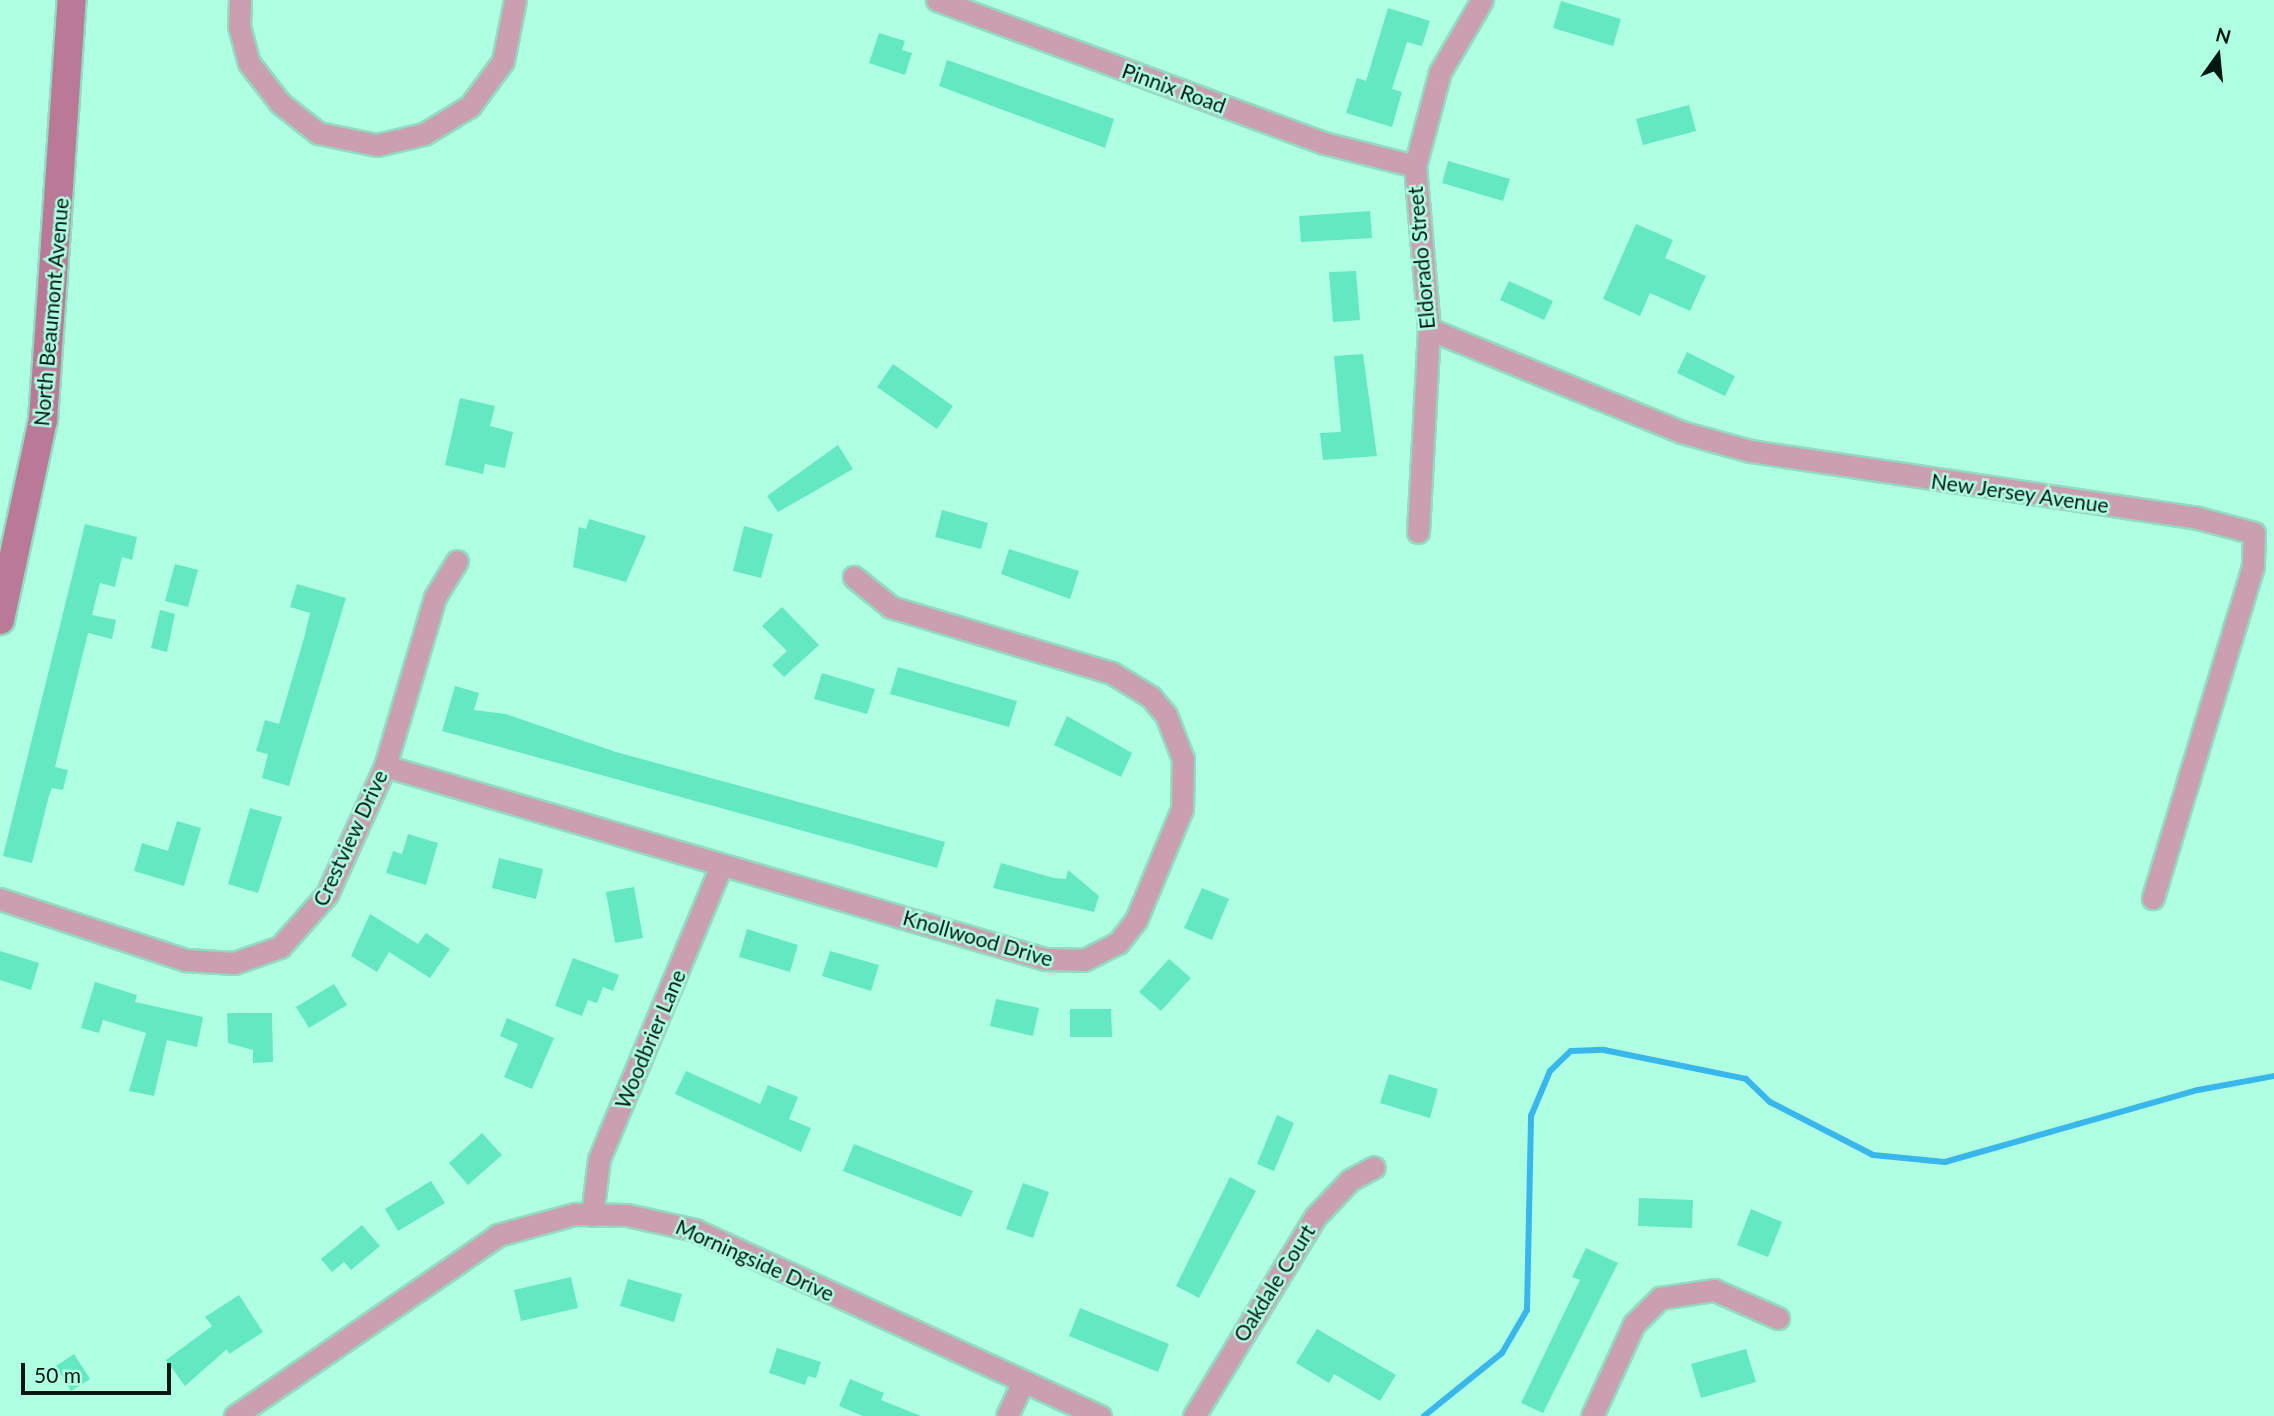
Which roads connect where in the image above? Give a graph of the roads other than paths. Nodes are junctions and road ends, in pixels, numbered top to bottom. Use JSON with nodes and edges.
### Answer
{"nodes":[{"id":1,"x":72,"y":0,"type":"edge"},
{"id":2,"x":240,"y":0,"type":"edge"},
{"id":3,"x":515,"y":0,"type":"edge"},
{"id":4,"x":937,"y":0,"type":"edge"},
{"id":5,"x":1482,"y":0,"type":"edge"},
{"id":6,"x":1415,"y":166,"type":"junction"},
{"id":7,"x":1429,"y":329,"type":"junction"},
{"id":8,"x":1418,"y":532,"type":"dead end"},
{"id":9,"x":457,"y":561,"type":"dead end"},
{"id":10,"x":854,"y":577,"type":"dead end"},
{"id":11,"x":0,"y":620,"type":"edge"},
{"id":12,"x":385,"y":766,"type":"junction"},
{"id":13,"x":721,"y":866,"type":"junction"},
{"id":14,"x":2154,"y":898,"type":"dead end"},
{"id":15,"x":0,"y":900,"type":"edge"},
{"id":16,"x":1374,"y":1167,"type":"dead end"},
{"id":17,"x":592,"y":1215,"type":"junction"},
{"id":18,"x":1778,"y":1318,"type":"dead end"},
{"id":19,"x":1023,"y":1382,"type":"junction"},
{"id":20,"x":235,"y":1416,"type":"edge"},
{"id":21,"x":1007,"y":1416,"type":"edge"},
{"id":22,"x":1100,"y":1416,"type":"edge"},
{"id":23,"x":1194,"y":1416,"type":"edge"},
{"id":24,"x":1592,"y":1416,"type":"edge"}],
"edges":[{"from":1,"to":11,"type":"street","name":"North Beaumont Avenue"},
{"from":2,"to":3,"type":"street"},
{"from":4,"to":6,"type":"street","name":"Pinnix Road"},
{"from":5,"to":6,"type":"street","name":"Eldorado Street"},
{"from":6,"to":7,"type":"street","name":"Eldorado Street"},
{"from":7,"to":8,"type":"street","name":"Eldorado Street"},
{"from":7,"to":14,"type":"street","name":"New Jersey Avenue"},
{"from":9,"to":12,"type":"street","name":"Crestview Drive"},
{"from":10,"to":13,"type":"street","name":"Knollwood Drive"},
{"from":12,"to":13,"type":"street","name":"Knollwood Drive"},
{"from":12,"to":15,"type":"street","name":"Crestview Drive"},
{"from":13,"to":17,"type":"street","name":"Woodbrier Lane"},
{"from":16,"to":23,"type":"street","name":"Oakdale Court"},
{"from":17,"to":19,"type":"street","name":"Morningside Drive"},
{"from":17,"to":20,"type":"street","name":"Morningside Drive"},
{"from":18,"to":24,"type":"street"},
{"from":19,"to":21,"type":"street"},
{"from":19,"to":22,"type":"street","name":"Morningside Drive"}]}
